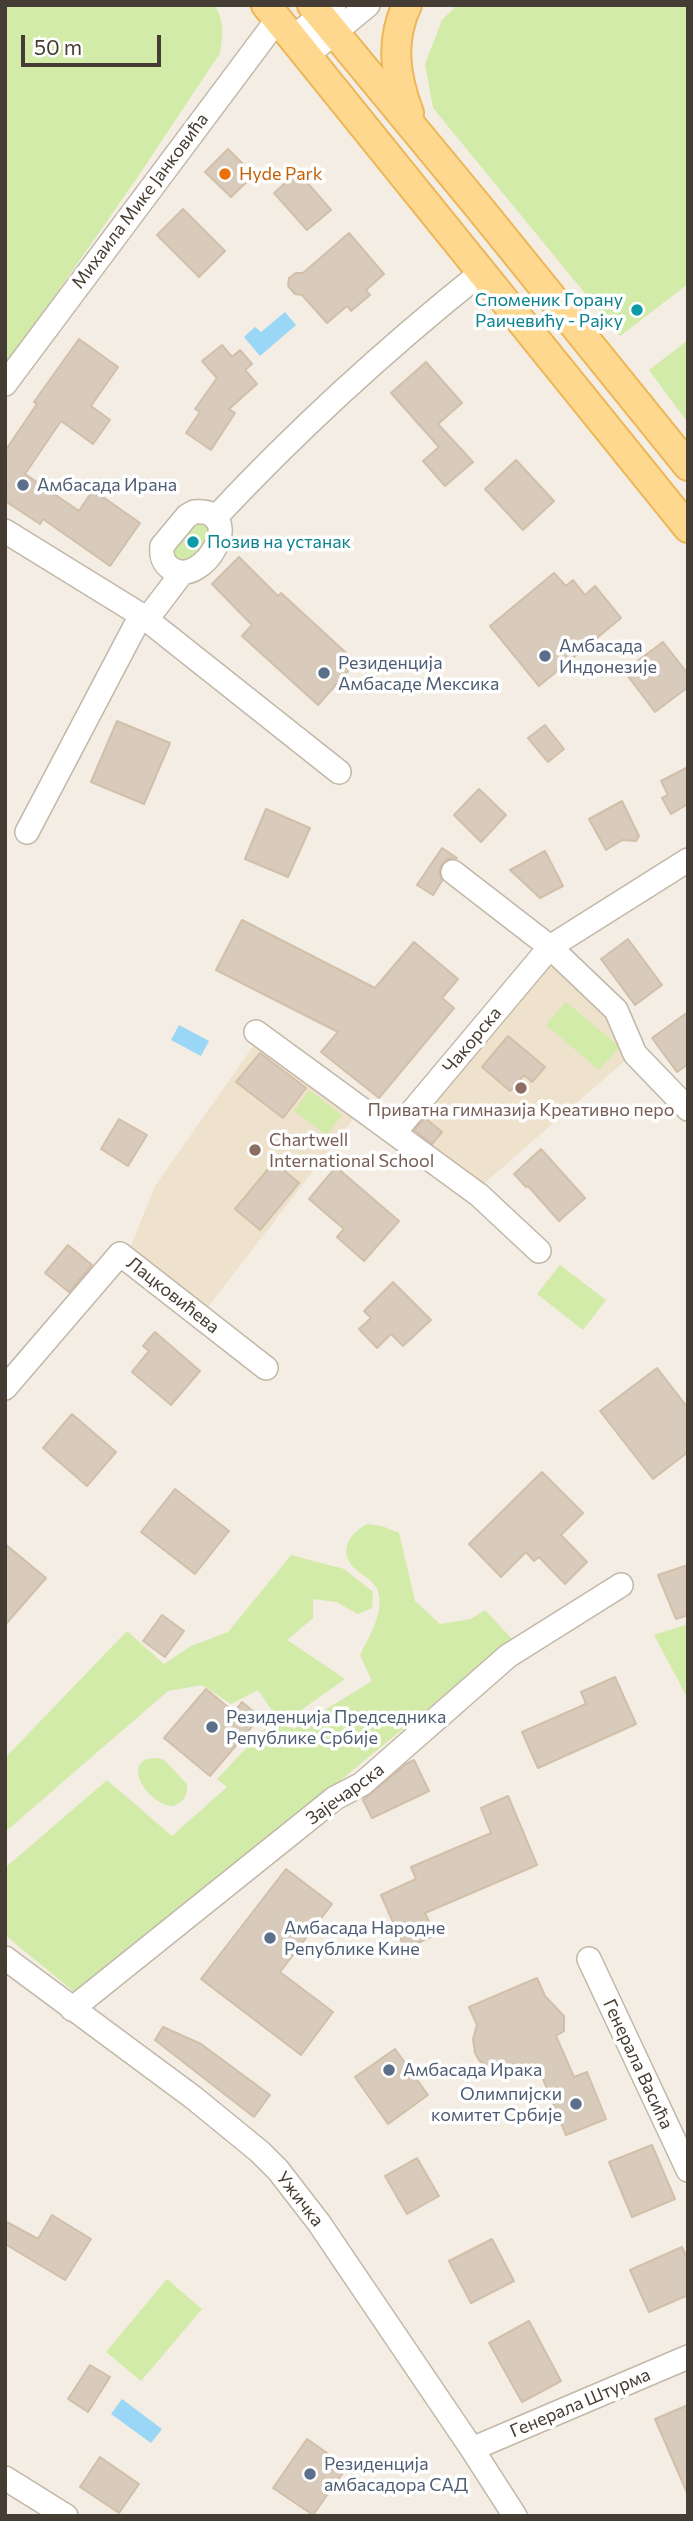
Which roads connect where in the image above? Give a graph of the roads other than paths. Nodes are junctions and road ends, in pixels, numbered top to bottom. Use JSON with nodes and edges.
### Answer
{"nodes":[{"id":1,"x":368,"y":5,"type":"edge"},
{"id":2,"x":407,"y":5,"type":"edge"},
{"id":3,"x":325,"y":14,"type":"edge"},
{"id":4,"x":285,"y":30,"type":"edge"},
{"id":5,"x":414,"y":129,"type":"junction"},
{"id":6,"x":482,"y":272,"type":"junction"},
{"id":7,"x":5,"y":384,"type":"edge"},
{"id":8,"x":688,"y":466,"type":"edge"},
{"id":9,"x":215,"y":518,"type":"junction"},
{"id":10,"x":688,"y":528,"type":"edge"},
{"id":11,"x":5,"y":531,"type":"edge"},
{"id":12,"x":182,"y":573,"type":"junction"},
{"id":13,"x":144,"y":617,"type":"junction"},
{"id":14,"x":339,"y":772,"type":"dead end"},
{"id":15,"x":27,"y":832,"type":"dead end"},
{"id":16,"x":688,"y":860,"type":"edge"},
{"id":17,"x":453,"y":872,"type":"dead end"},
{"id":18,"x":550,"y":947,"type":"junction"},
{"id":19,"x":256,"y":1032,"type":"dead end"},
{"id":20,"x":688,"y":1109,"type":"edge"},
{"id":21,"x":394,"y":1133,"type":"junction"},
{"id":22,"x":539,"y":1251,"type":"dead end"},
{"id":23,"x":266,"y":1368,"type":"dead end"},
{"id":24,"x":5,"y":1388,"type":"edge"},
{"id":25,"x":621,"y":1585,"type":"dead end"},
{"id":26,"x":5,"y":1958,"type":"edge"},
{"id":27,"x":589,"y":1959,"type":"dead end"},
{"id":28,"x":72,"y":2009,"type":"junction"},
{"id":29,"x":688,"y":2169,"type":"edge"},
{"id":30,"x":688,"y":2357,"type":"edge"},
{"id":31,"x":472,"y":2449,"type":"junction"},
{"id":32,"x":5,"y":2478,"type":"edge"},
{"id":33,"x":66,"y":2516,"type":"edge"},
{"id":34,"x":515,"y":2516,"type":"edge"}],
"edges":[{"from":1,"to":3,"type":"street","name":"Михаила Мике Јанковића"},
{"from":2,"to":5,"type":"main road"},
{"from":3,"to":4,"type":"street","name":"Михаила Мике Јанковића"},
{"from":3,"to":5,"type":"main road"},
{"from":4,"to":6,"type":"main road"},
{"from":4,"to":7,"type":"street","name":"Михаила Мике Јанковића"},
{"from":5,"to":8,"type":"main road"},
{"from":6,"to":9,"type":"street"},
{"from":6,"to":10,"type":"main road"},
{"from":9,"to":12,"type":"street"},
{"from":9,"to":12,"type":"street"},
{"from":11,"to":13,"type":"street"},
{"from":12,"to":13,"type":"street"},
{"from":13,"to":14,"type":"street"},
{"from":13,"to":15,"type":"street"},
{"from":16,"to":18,"type":"street","name":"Чакорска"},
{"from":17,"to":18,"type":"street"},
{"from":18,"to":20,"type":"street"},
{"from":18,"to":21,"type":"street","name":"Чакорска"},
{"from":19,"to":21,"type":"street"},
{"from":21,"to":22,"type":"street"},
{"from":23,"to":24,"type":"street","name":"Лацковићева"},
{"from":25,"to":28,"type":"street","name":"Зајечарска"},
{"from":26,"to":28,"type":"street","name":"Ужичка"},
{"from":27,"to":29,"type":"street","name":"Генерала Васића"},
{"from":28,"to":31,"type":"street","name":"Ужичка"},
{"from":30,"to":31,"type":"street","name":"Генерала Штурма"},
{"from":31,"to":34,"type":"street","name":"Ужичка"},
{"from":32,"to":33,"type":"street"}]}
